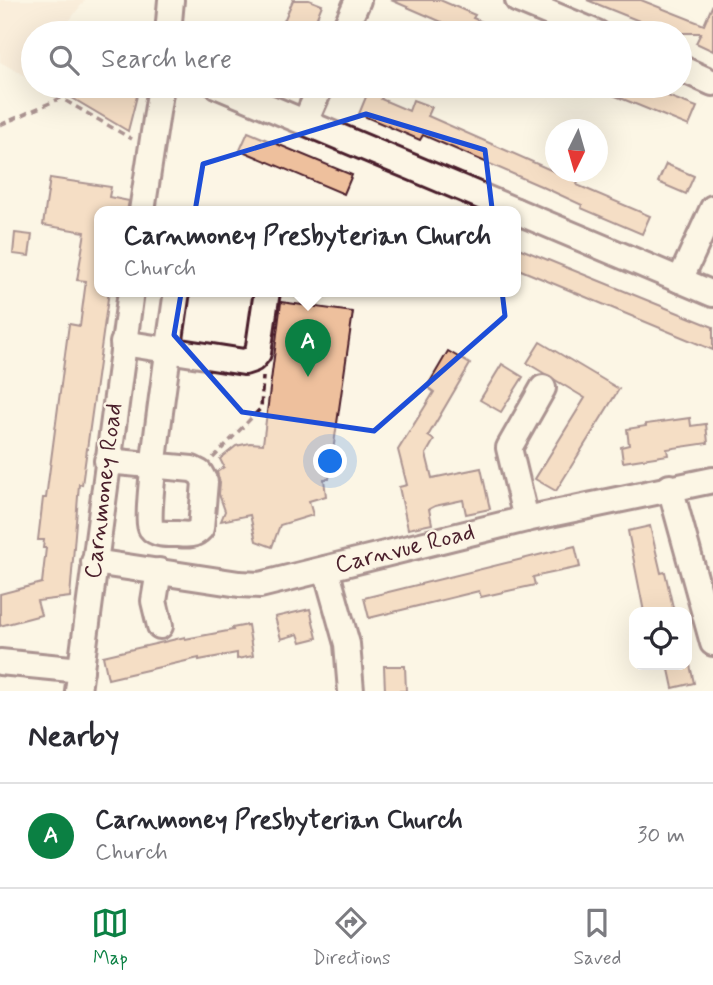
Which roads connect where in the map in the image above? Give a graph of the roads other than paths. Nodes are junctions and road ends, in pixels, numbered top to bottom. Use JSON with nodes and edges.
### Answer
{"nodes":[{"id":1,"x":172,"y":0,"type":"edge"},
{"id":2,"x":358,"y":0,"type":"edge"},
{"id":3,"x":518,"y":0,"type":"edge"},
{"id":4,"x":169,"y":21,"type":"edge"},
{"id":5,"x":349,"y":21,"type":"edge"},
{"id":6,"x":568,"y":21,"type":"edge"},
{"id":7,"x":692,"y":73,"type":"edge"},
{"id":8,"x":713,"y":83,"type":"edge"},
{"id":9,"x":159,"y":98,"type":"edge"},
{"id":10,"x":247,"y":98,"type":"edge"},
{"id":11,"x":316,"y":98,"type":"edge"},
{"id":12,"x":305,"y":122,"type":"junction"},
{"id":13,"x":143,"y":206,"type":"edge"},
{"id":14,"x":504,"y":206,"type":"edge"},
{"id":15,"x":713,"y":208,"type":"edge"},
{"id":16,"x":521,"y":213,"type":"edge"},
{"id":17,"x":680,"y":281,"type":"junction"},
{"id":18,"x":713,"y":294,"type":"edge"},
{"id":19,"x":130,"y":297,"type":"edge"},
{"id":20,"x":176,"y":297,"type":"edge"},
{"id":21,"x":266,"y":297,"type":"edge"},
{"id":22,"x":123,"y":343,"type":"junction"},
{"id":23,"x":169,"y":351,"type":"junction"},
{"id":24,"x":543,"y":388,"type":"dead end"},
{"id":25,"x":107,"y":461,"type":"junction"},
{"id":26,"x":154,"y":466,"type":"junction"},
{"id":27,"x":713,"y":480,"type":"edge"},
{"id":28,"x":670,"y":487,"type":"junction"},
{"id":29,"x":526,"y":519,"type":"junction"},
{"id":30,"x":94,"y":562,"type":"junction"},
{"id":31,"x":326,"y":569,"type":"junction"},
{"id":32,"x":159,"y":571,"type":"junction"},
{"id":33,"x":160,"y":626,"type":"dead end"},
{"id":34,"x":713,"y":643,"type":"edge"},
{"id":35,"x":0,"y":662,"type":"edge"},
{"id":36,"x":80,"y":681,"type":"edge"},
{"id":37,"x":351,"y":691,"type":"edge"}],
"edges":[{"from":1,"to":4,"type":"street"},
{"from":2,"to":5,"type":"street"},
{"from":3,"to":6,"type":"street"},
{"from":7,"to":8,"type":"street"},
{"from":9,"to":13,"type":"street"},
{"from":10,"to":12,"type":"street"},
{"from":11,"to":12,"type":"street"},
{"from":12,"to":14,"type":"street"},
{"from":15,"to":17,"type":"street"},
{"from":16,"to":17,"type":"street"},
{"from":17,"to":18,"type":"street"},
{"from":19,"to":22,"type":"street","name":"Carnmoney Road"},
{"from":20,"to":23,"type":"street"},
{"from":21,"to":23,"type":"street"},
{"from":22,"to":23,"type":"street"},
{"from":22,"to":25,"type":"street","name":"Carnmoney Road"},
{"from":23,"to":26,"type":"street"},
{"from":24,"to":29,"type":"street"},
{"from":25,"to":26,"type":"street"},
{"from":25,"to":30,"type":"street","name":"Carnmoney Road"},
{"from":26,"to":26,"type":"street"},
{"from":27,"to":28,"type":"street","name":"Carnvue Road"},
{"from":28,"to":29,"type":"street","name":"Carnvue Road"},
{"from":28,"to":34,"type":"street"},
{"from":29,"to":31,"type":"street","name":"Carnvue Road"},
{"from":30,"to":32,"type":"street","name":"Carnvue Road"},
{"from":30,"to":36,"type":"street","name":"Carnmoney Road"},
{"from":31,"to":32,"type":"street","name":"Carnvue Road"},
{"from":31,"to":37,"type":"street"},
{"from":32,"to":33,"type":"street"},
{"from":35,"to":36,"type":"street"}]}
